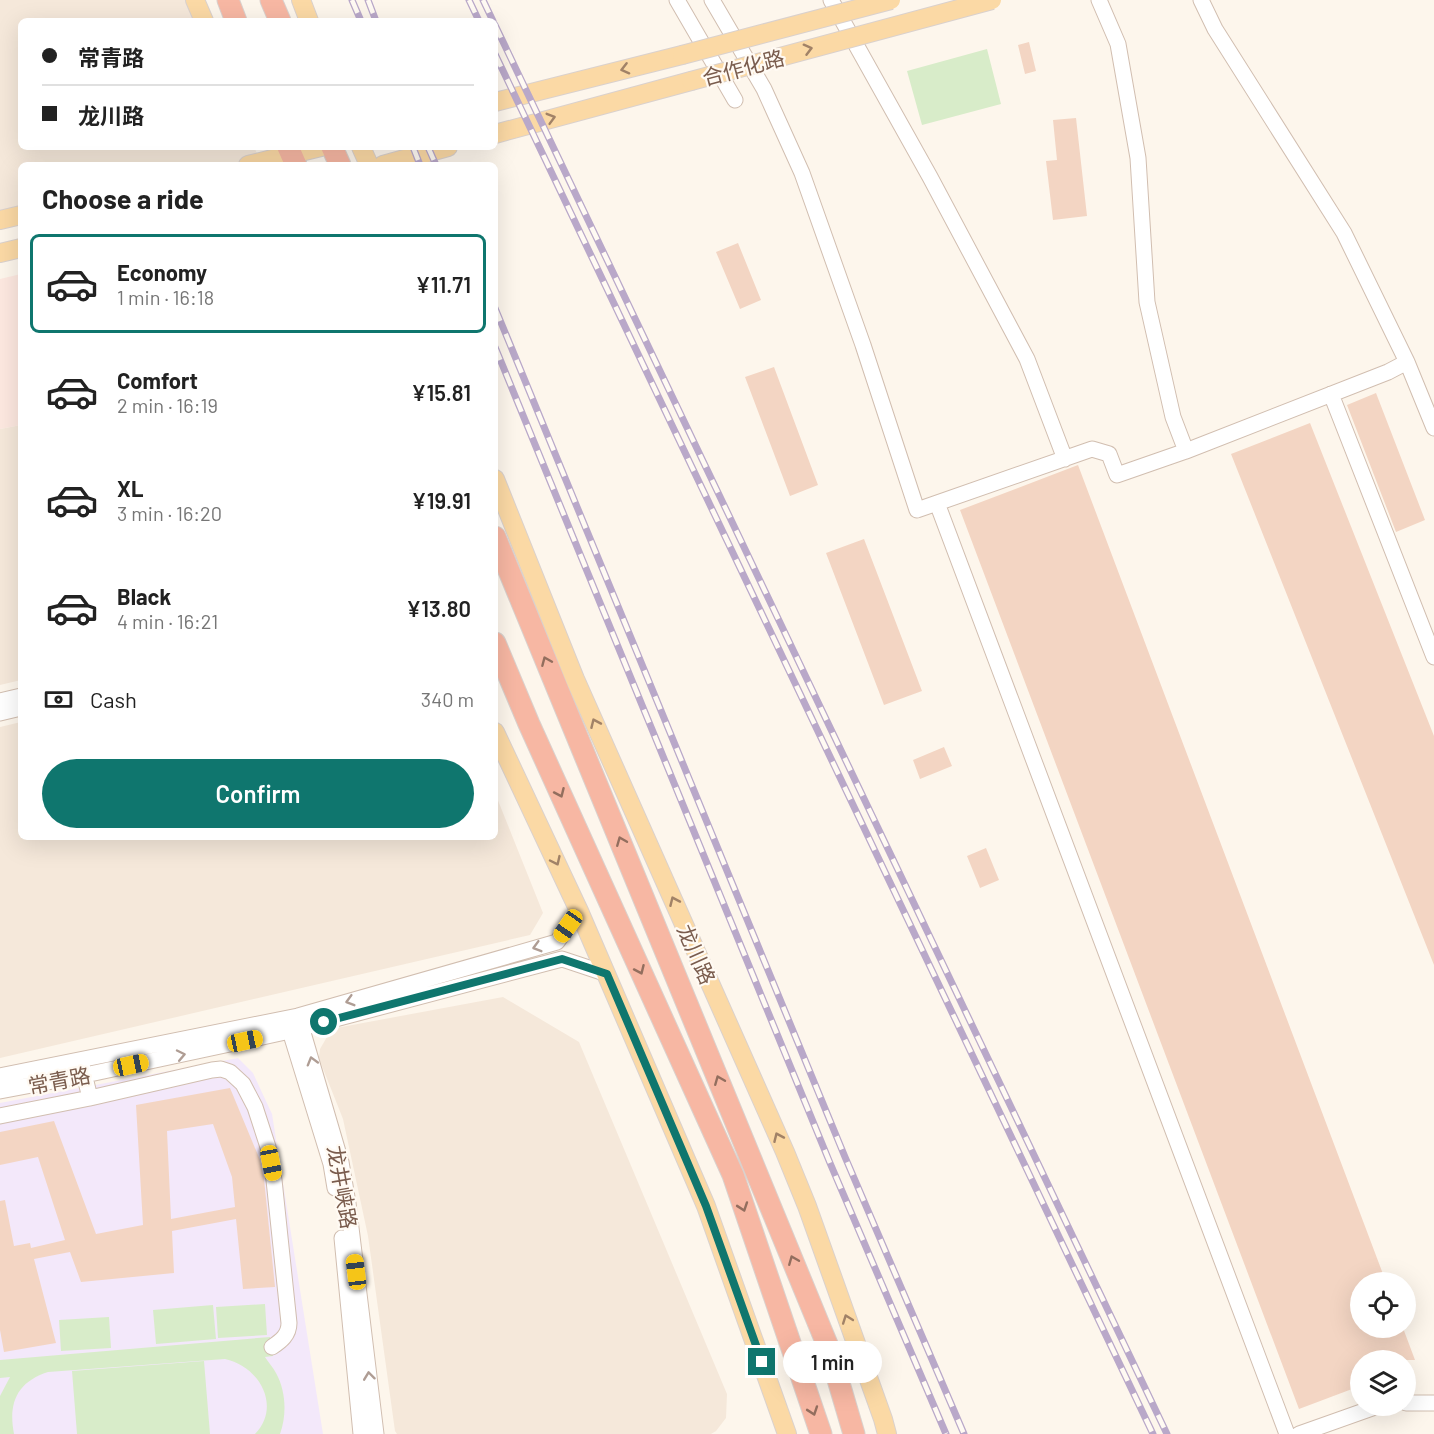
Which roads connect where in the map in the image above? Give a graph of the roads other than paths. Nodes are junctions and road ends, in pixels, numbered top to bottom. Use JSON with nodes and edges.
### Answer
{"nodes":[{"id":1,"x":195,"y":0,"type":"edge"},
{"id":2,"x":228,"y":0,"type":"edge"},
{"id":3,"x":271,"y":0,"type":"edge"},
{"id":4,"x":301,"y":0,"type":"edge"},
{"id":5,"x":677,"y":0,"type":"edge"},
{"id":6,"x":712,"y":0,"type":"edge"},
{"id":7,"x":831,"y":0,"type":"edge"},
{"id":8,"x":891,"y":0,"type":"edge"},
{"id":9,"x":992,"y":0,"type":"edge"},
{"id":10,"x":1099,"y":0,"type":"edge"},
{"id":11,"x":1201,"y":0,"type":"edge"},
{"id":12,"x":203,"y":18,"type":"edge"},
{"id":13,"x":235,"y":18,"type":"edge"},
{"id":14,"x":279,"y":18,"type":"edge"},
{"id":15,"x":308,"y":18,"type":"edge"},
{"id":16,"x":735,"y":99,"type":"dead end"},
{"id":17,"x":498,"y":101,"type":"edge"},
{"id":18,"x":498,"y":133,"type":"edge"},
{"id":19,"x":311,"y":150,"type":"edge"},
{"id":20,"x":437,"y":150,"type":"edge"},
{"id":21,"x":292,"y":156,"type":"edge"},
{"id":22,"x":256,"y":160,"type":"edge"},
{"id":23,"x":394,"y":162,"type":"edge"},
{"id":24,"x":18,"y":216,"type":"edge"},
{"id":25,"x":0,"y":220,"type":"edge"},
{"id":26,"x":18,"y":249,"type":"edge"},
{"id":27,"x":0,"y":253,"type":"edge"},
{"id":28,"x":1407,"y":362,"type":"junction"},
{"id":29,"x":1331,"y":394,"type":"junction"},
{"id":30,"x":1434,"y":428,"type":"edge"},
{"id":31,"x":1186,"y":450,"type":"junction"},
{"id":32,"x":1065,"y":459,"type":"junction"},
{"id":33,"x":498,"y":486,"type":"edge"},
{"id":34,"x":937,"y":503,"type":"junction"},
{"id":35,"x":498,"y":544,"type":"edge"},
{"id":36,"x":498,"y":650,"type":"edge"},
{"id":37,"x":1434,"y":657,"type":"edge"},
{"id":38,"x":18,"y":697,"type":"edge"},
{"id":39,"x":0,"y":701,"type":"edge"},
{"id":40,"x":18,"y":709,"type":"edge"},
{"id":41,"x":0,"y":713,"type":"edge"},
{"id":42,"x":498,"y":738,"type":"edge"},
{"id":43,"x":579,"y":911,"type":"junction"},
{"id":44,"x":607,"y":974,"type":"junction"},
{"id":45,"x":294,"y":1023,"type":"junction"},
{"id":46,"x":81,"y":1059,"type":"junction"},
{"id":47,"x":85,"y":1075,"type":"junction"},
{"id":48,"x":0,"y":1076,"type":"edge"},
{"id":49,"x":0,"y":1091,"type":"edge"},
{"id":50,"x":90,"y":1098,"type":"junction"},
{"id":51,"x":0,"y":1116,"type":"edge"},
{"id":52,"x":272,"y":1347,"type":"dead end"},
{"id":53,"x":1416,"y":1403,"type":"edge"},
{"id":54,"x":1434,"y":1403,"type":"edge"},
{"id":55,"x":1350,"y":1416,"type":"edge"},
{"id":56,"x":784,"y":1432,"type":"edge"},
{"id":57,"x":361,"y":1434,"type":"edge"},
{"id":58,"x":376,"y":1434,"type":"edge"},
{"id":59,"x":821,"y":1434,"type":"edge"},
{"id":60,"x":854,"y":1434,"type":"edge"},
{"id":61,"x":887,"y":1434,"type":"edge"},
{"id":62,"x":1287,"y":1434,"type":"edge"},
{"id":63,"x":1299,"y":1434,"type":"edge"}],
"edges":[{"from":1,"to":12,"type":"main road"},
{"from":2,"to":13,"type":"highway"},
{"from":3,"to":14,"type":"highway"},
{"from":4,"to":15,"type":"main road"},
{"from":5,"to":16,"type":"street"},
{"from":6,"to":34,"type":"street"},
{"from":7,"to":32,"type":"street"},
{"from":8,"to":17,"type":"main road","name":"合作化路","one_way":true,"bridge":true},
{"from":18,"to":9,"type":"main road","name":"合作化路","one_way":true,"bridge":true},
{"from":10,"to":31,"type":"street"},
{"from":11,"to":28,"type":"street"},
{"from":19,"to":21,"type":"main road"},
{"from":20,"to":23,"type":"main road"},
{"from":21,"to":22,"type":"main road"},
{"from":24,"to":25,"type":"main road"},
{"from":26,"to":27,"type":"main road"},
{"from":28,"to":29,"type":"street"},
{"from":28,"to":30,"type":"street"},
{"from":29,"to":31,"type":"street"},
{"from":29,"to":37,"type":"street"},
{"from":31,"to":32,"type":"street"},
{"from":32,"to":34,"type":"street"},
{"from":61,"to":33,"type":"main road","name":"龙川路","one_way":true},
{"from":34,"to":62,"type":"street"},
{"from":60,"to":35,"type":"highway","name":"龙川路","one_way":true},
{"from":36,"to":59,"type":"highway","one_way":true},
{"from":38,"to":39,"type":"street"},
{"from":40,"to":41,"type":"street"},
{"from":42,"to":43,"type":"main road","one_way":true},
{"from":43,"to":44,"type":"main road"},
{"from":43,"to":45,"type":"street","name":"常青路","one_way":true},
{"from":44,"to":45,"type":"street","name":"常青路"},
{"from":44,"to":56,"type":"main road"},
{"from":45,"to":46,"type":"street","name":"常青路"},
{"from":47,"to":45,"type":"street","name":"常青路","one_way":true},
{"from":45,"to":57,"type":"street","name":"龙井峡路"},
{"from":58,"to":45,"type":"street","name":"龙井峡路","one_way":true},
{"from":46,"to":47,"type":"street"},
{"from":46,"to":48,"type":"street","name":"常青路"},
{"from":47,"to":49,"type":"street","name":"常青路"},
{"from":47,"to":50,"type":"street"},
{"from":50,"to":51,"type":"street"},
{"from":50,"to":52,"type":"street"},
{"from":53,"to":54,"type":"street"},
{"from":55,"to":63,"type":"street"}]}
